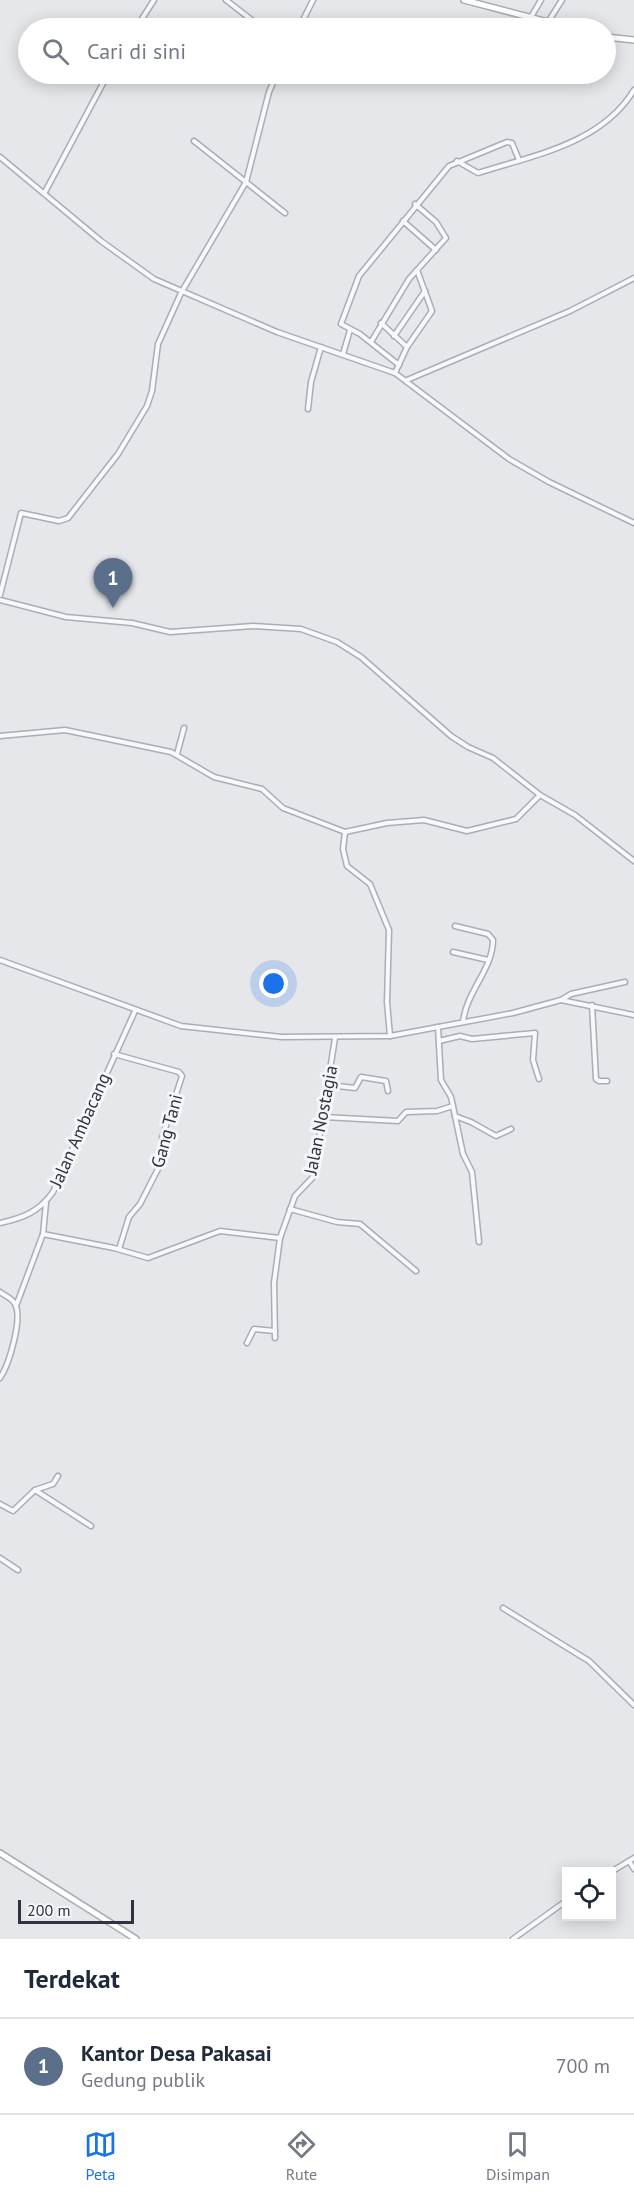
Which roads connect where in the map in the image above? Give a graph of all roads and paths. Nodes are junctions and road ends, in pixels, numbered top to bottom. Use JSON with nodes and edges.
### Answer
{"nodes":[{"id":1,"x":154,"y":0,"type":"edge"},
{"id":2,"x":226,"y":0,"type":"edge"},
{"id":3,"x":313,"y":0,"type":"edge"},
{"id":4,"x":465,"y":0,"type":"edge"},
{"id":5,"x":542,"y":0,"type":"edge"},
{"id":6,"x":562,"y":0,"type":"edge"},
{"id":7,"x":531,"y":17,"type":"junction"},
{"id":8,"x":142,"y":18,"type":"edge"},
{"id":9,"x":249,"y":18,"type":"edge"},
{"id":10,"x":304,"y":18,"type":"edge"},
{"id":11,"x":534,"y":18,"type":"edge"},
{"id":12,"x":551,"y":18,"type":"edge"},
{"id":13,"x":616,"y":37,"type":"edge"},
{"id":14,"x":634,"y":40,"type":"edge"},
{"id":15,"x":103,"y":84,"type":"edge"},
{"id":16,"x":273,"y":84,"type":"edge"},
{"id":17,"x":634,"y":90,"type":"edge"},
{"id":18,"x":194,"y":141,"type":"dead end"},
{"id":19,"x":0,"y":157,"type":"edge"},
{"id":20,"x":519,"y":160,"type":"junction"},
{"id":21,"x":457,"y":161,"type":"junction"},
{"id":22,"x":246,"y":182,"type":"junction"},
{"id":23,"x":45,"y":192,"type":"junction"},
{"id":24,"x":415,"y":204,"type":"junction"},
{"id":25,"x":285,"y":213,"type":"dead end"},
{"id":26,"x":403,"y":221,"type":"junction"},
{"id":27,"x":436,"y":250,"type":"junction"},
{"id":28,"x":417,"y":270,"type":"junction"},
{"id":29,"x":634,"y":278,"type":"edge"},
{"id":30,"x":425,"y":291,"type":"junction"},
{"id":31,"x":181,"y":292,"type":"junction"},
{"id":32,"x":381,"y":323,"type":"junction"},
{"id":33,"x":350,"y":330,"type":"junction"},
{"id":34,"x":394,"y":336,"type":"junction"},
{"id":35,"x":371,"y":342,"type":"junction"},
{"id":36,"x":321,"y":347,"type":"junction"},
{"id":37,"x":407,"y":347,"type":"junction"},
{"id":38,"x":343,"y":354,"type":"junction"},
{"id":39,"x":399,"y":365,"type":"junction"},
{"id":40,"x":395,"y":373,"type":"junction"},
{"id":41,"x":406,"y":380,"type":"junction"},
{"id":42,"x":308,"y":409,"type":"dead end"},
{"id":43,"x":634,"y":523,"type":"edge"},
{"id":44,"x":0,"y":595,"type":"edge"},
{"id":45,"x":0,"y":600,"type":"edge"},
{"id":46,"x":184,"y":728,"type":"dead end"},
{"id":47,"x":0,"y":736,"type":"edge"},
{"id":48,"x":177,"y":754,"type":"junction"},
{"id":49,"x":540,"y":795,"type":"junction"},
{"id":50,"x":345,"y":832,"type":"junction"},
{"id":51,"x":634,"y":861,"type":"edge"},
{"id":52,"x":455,"y":926,"type":"dead end"},
{"id":53,"x":453,"y":952,"type":"dead end"},
{"id":54,"x":0,"y":960,"type":"edge"},
{"id":55,"x":488,"y":960,"type":"junction"},
{"id":56,"x":625,"y":982,"type":"dead end"},
{"id":57,"x":561,"y":1000,"type":"junction"},
{"id":58,"x":592,"y":1005,"type":"junction"},
{"id":59,"x":135,"y":1011,"type":"junction"},
{"id":60,"x":634,"y":1015,"type":"edge"},
{"id":61,"x":464,"y":1022,"type":"junction"},
{"id":62,"x":438,"y":1028,"type":"junction"},
{"id":63,"x":390,"y":1036,"type":"junction"},
{"id":64,"x":335,"y":1038,"type":"junction"},
{"id":65,"x":439,"y":1041,"type":"junction"},
{"id":66,"x":114,"y":1054,"type":"junction"},
{"id":67,"x":539,"y":1079,"type":"dead end"},
{"id":68,"x":608,"y":1081,"type":"dead end"},
{"id":69,"x":329,"y":1085,"type":"junction"},
{"id":70,"x":388,"y":1091,"type":"dead end"},
{"id":71,"x":453,"y":1106,"type":"junction"},
{"id":72,"x":455,"y":1116,"type":"junction"},
{"id":73,"x":324,"y":1117,"type":"junction"},
{"id":74,"x":511,"y":1129,"type":"dead end"},
{"id":75,"x":46,"y":1203,"type":"junction"},
{"id":76,"x":291,"y":1209,"type":"junction"},
{"id":77,"x":0,"y":1223,"type":"edge"},
{"id":78,"x":43,"y":1234,"type":"junction"},
{"id":79,"x":280,"y":1238,"type":"junction"},
{"id":80,"x":479,"y":1242,"type":"dead end"},
{"id":81,"x":119,"y":1249,"type":"junction"},
{"id":82,"x":416,"y":1271,"type":"dead end"},
{"id":83,"x":0,"y":1292,"type":"edge"},
{"id":84,"x":16,"y":1306,"type":"junction"},
{"id":85,"x":275,"y":1331,"type":"junction"},
{"id":86,"x":275,"y":1338,"type":"dead end"},
{"id":87,"x":247,"y":1343,"type":"dead end"},
{"id":88,"x":0,"y":1378,"type":"edge"},
{"id":89,"x":58,"y":1476,"type":"dead end"},
{"id":90,"x":35,"y":1490,"type":"junction"},
{"id":91,"x":0,"y":1504,"type":"edge"},
{"id":92,"x":92,"y":1526,"type":"dead end"},
{"id":93,"x":0,"y":1558,"type":"edge"},
{"id":94,"x":18,"y":1570,"type":"dead end"},
{"id":95,"x":503,"y":1608,"type":"dead end"},
{"id":96,"x":634,"y":1705,"type":"edge"},
{"id":97,"x":0,"y":1853,"type":"edge"},
{"id":98,"x":634,"y":1858,"type":"edge"},
{"id":99,"x":629,"y":1861,"type":"junction"},
{"id":100,"x":616,"y":1869,"type":"edge"},
{"id":101,"x":634,"y":1869,"type":"edge"},
{"id":102,"x":562,"y":1905,"type":"edge"},
{"id":103,"x":136,"y":1939,"type":"edge"},
{"id":104,"x":513,"y":1939,"type":"edge"}],
"edges":[{"from":1,"to":8,"type":"street"},
{"from":2,"to":9,"type":"street"},
{"from":3,"to":10,"type":"street"},
{"from":4,"to":7,"type":"street"},
{"from":5,"to":7,"type":"street"},
{"from":6,"to":12,"type":"street"},
{"from":7,"to":11,"type":"street"},
{"from":13,"to":14,"type":"street"},
{"from":15,"to":23,"type":"street"},
{"from":16,"to":22,"type":"street"},
{"from":17,"to":20,"type":"street"},
{"from":18,"to":22,"type":"street"},
{"from":19,"to":23,"type":"street"},
{"from":20,"to":21,"type":"street"},
{"from":20,"to":21,"type":"street"},
{"from":21,"to":24,"type":"street"},
{"from":22,"to":25,"type":"street"},
{"from":22,"to":31,"type":"street"},
{"from":23,"to":31,"type":"street"},
{"from":24,"to":26,"type":"street"},
{"from":24,"to":27,"type":"street"},
{"from":26,"to":27,"type":"street"},
{"from":26,"to":33,"type":"street"},
{"from":27,"to":28,"type":"street"},
{"from":28,"to":30,"type":"street"},
{"from":28,"to":32,"type":"street"},
{"from":29,"to":41,"type":"street"},
{"from":30,"to":34,"type":"street"},
{"from":30,"to":37,"type":"street"},
{"from":31,"to":36,"type":"street"},
{"from":31,"to":44,"type":"street"},
{"from":32,"to":34,"type":"street"},
{"from":32,"to":35,"type":"street"},
{"from":33,"to":35,"type":"street"},
{"from":33,"to":38,"type":"street"},
{"from":34,"to":37,"type":"street"},
{"from":35,"to":39,"type":"street"},
{"from":36,"to":38,"type":"street"},
{"from":36,"to":42,"type":"street"},
{"from":37,"to":39,"type":"street"},
{"from":38,"to":40,"type":"street"},
{"from":39,"to":40,"type":"street"},
{"from":40,"to":41,"type":"street"},
{"from":41,"to":43,"type":"street"},
{"from":45,"to":49,"type":"street"},
{"from":46,"to":48,"type":"street"},
{"from":47,"to":48,"type":"street"},
{"from":48,"to":50,"type":"street"},
{"from":49,"to":50,"type":"street"},
{"from":49,"to":51,"type":"street"},
{"from":50,"to":63,"type":"street"},
{"from":52,"to":55,"type":"street"},
{"from":53,"to":55,"type":"street"},
{"from":54,"to":59,"type":"street"},
{"from":55,"to":61,"type":"street"},
{"from":56,"to":57,"type":"street"},
{"from":57,"to":58,"type":"street"},
{"from":57,"to":61,"type":"street"},
{"from":58,"to":60,"type":"street"},
{"from":58,"to":68,"type":"street"},
{"from":59,"to":64,"type":"street"},
{"from":59,"to":66,"type":"street","name":"Jalan Ambacang"},
{"from":61,"to":62,"type":"street"},
{"from":62,"to":63,"type":"street"},
{"from":62,"to":65,"type":"street"},
{"from":63,"to":64,"type":"street"},
{"from":64,"to":69,"type":"street","name":"Jalan Nostagia"},
{"from":65,"to":67,"type":"street"},
{"from":65,"to":71,"type":"street"},
{"from":66,"to":75,"type":"street","name":"Jalan Ambacang"},
{"from":66,"to":81,"type":"street","name":"Gang Tani"},
{"from":69,"to":70,"type":"street"},
{"from":69,"to":73,"type":"street","name":"Jalan Nostagia"},
{"from":71,"to":72,"type":"street"},
{"from":71,"to":73,"type":"street"},
{"from":72,"to":74,"type":"street"},
{"from":72,"to":80,"type":"street"},
{"from":73,"to":76,"type":"street","name":"Jalan Nostagia"},
{"from":75,"to":77,"type":"street","name":"Jalan Ambacang"},
{"from":75,"to":78,"type":"street"},
{"from":76,"to":79,"type":"street","name":"Jalan Nostagia"},
{"from":76,"to":82,"type":"street"},
{"from":78,"to":81,"type":"street"},
{"from":78,"to":84,"type":"street"},
{"from":79,"to":81,"type":"street"},
{"from":79,"to":85,"type":"street","name":"Jalan Nostagia"},
{"from":83,"to":84,"type":"street"},
{"from":84,"to":88,"type":"street"},
{"from":85,"to":86,"type":"street","name":"Jalan Nostagia"},
{"from":85,"to":87,"type":"street"},
{"from":89,"to":90,"type":"street"},
{"from":90,"to":91,"type":"street"},
{"from":90,"to":92,"type":"street"},
{"from":93,"to":94,"type":"street"},
{"from":95,"to":96,"type":"street"},
{"from":97,"to":103,"type":"street"},
{"from":98,"to":99,"type":"street"},
{"from":99,"to":100,"type":"street"},
{"from":99,"to":101,"type":"street"},
{"from":102,"to":104,"type":"street"}]}
